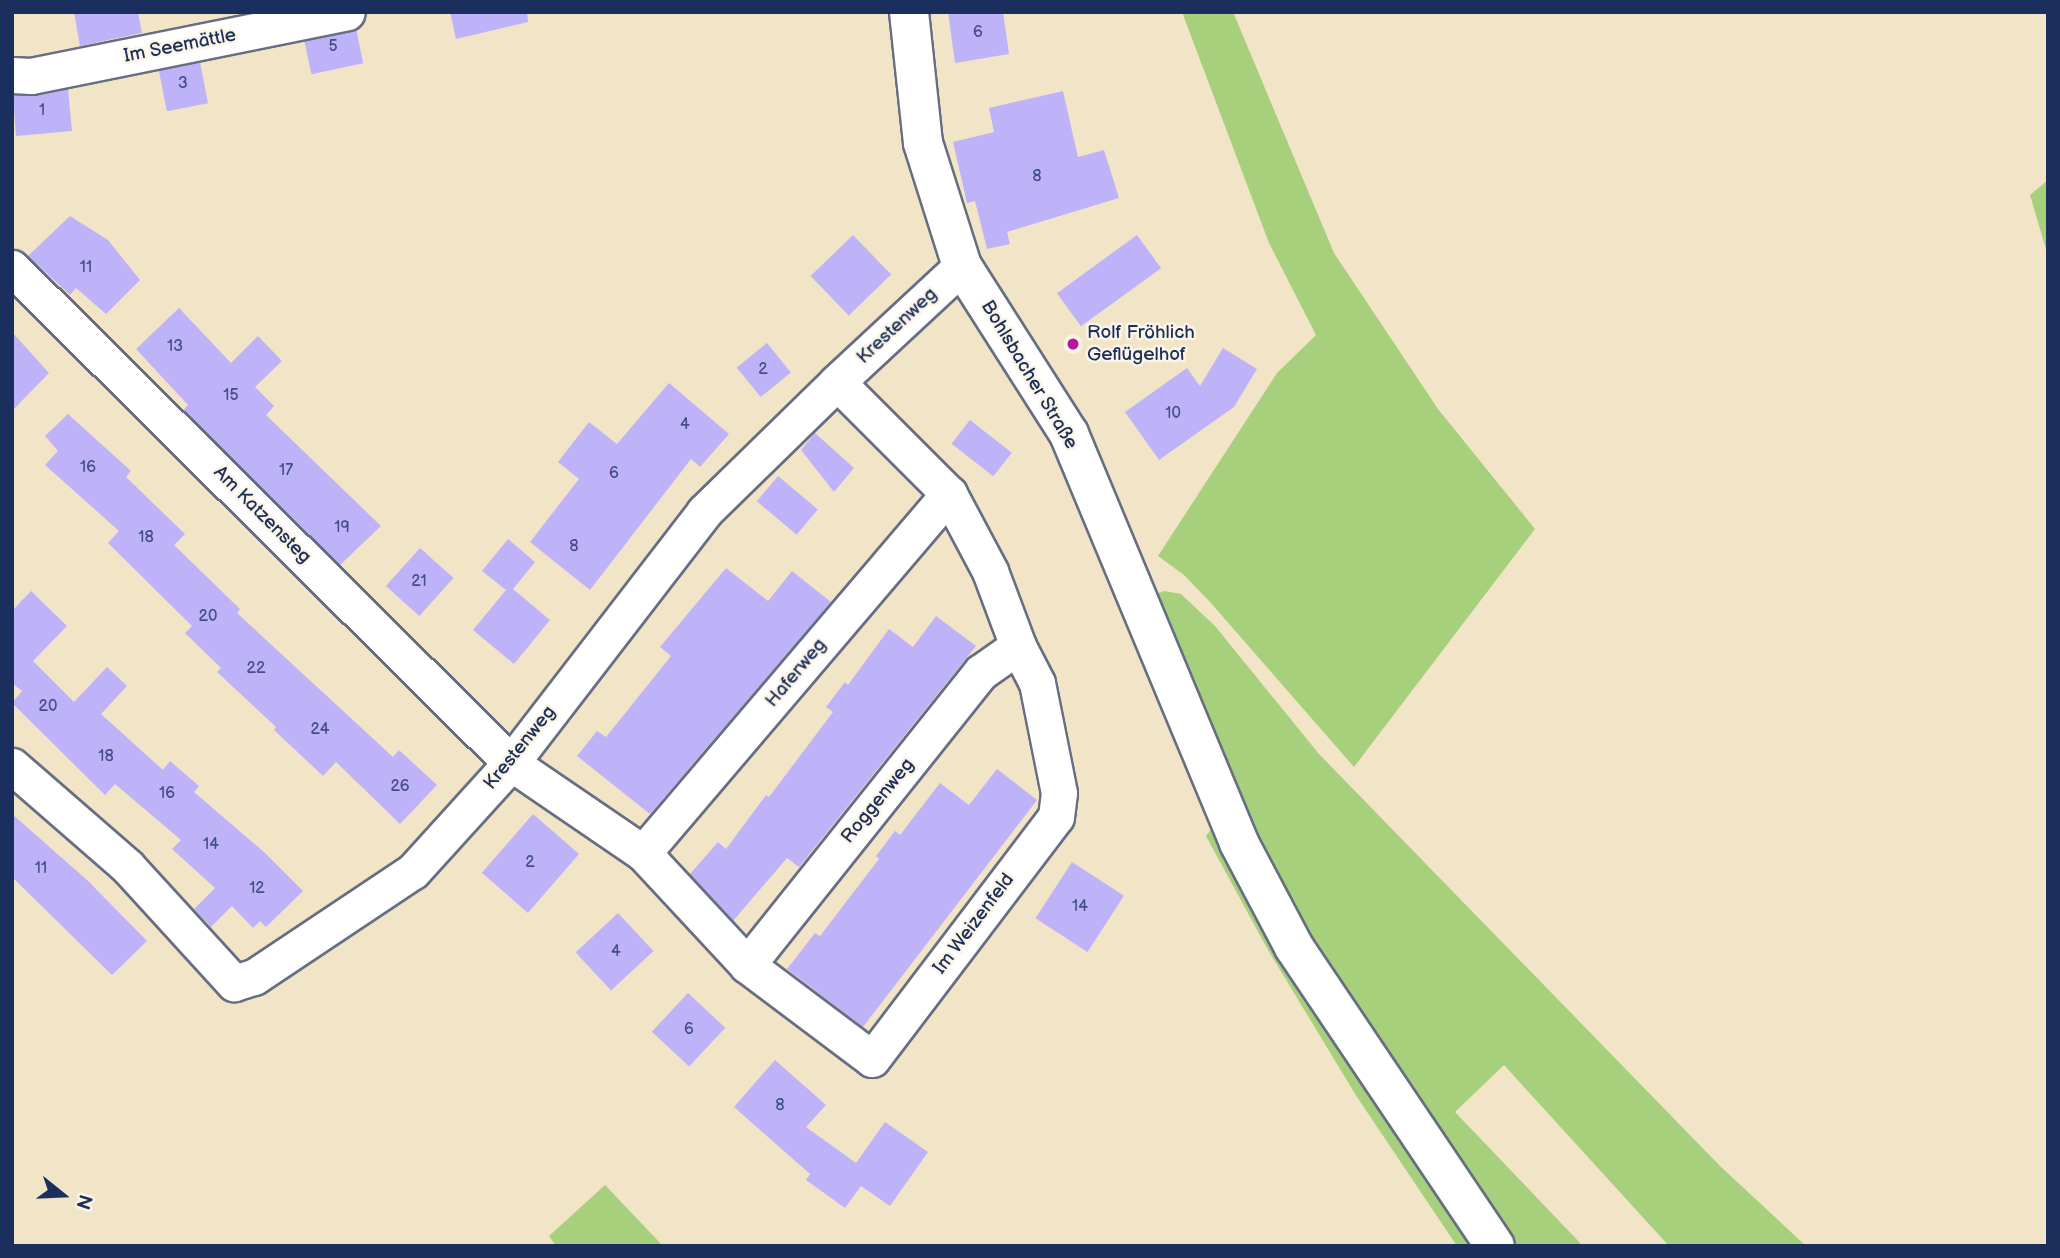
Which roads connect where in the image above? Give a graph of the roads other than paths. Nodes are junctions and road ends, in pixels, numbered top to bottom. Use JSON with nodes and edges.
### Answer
{"nodes":[{"id":1,"x":346,"y":12,"type":"edge"},
{"id":2,"x":909,"y":12,"type":"edge"},
{"id":3,"x":12,"y":75,"type":"edge"},
{"id":4,"x":962,"y":266,"type":"junction"},
{"id":5,"x":12,"y":268,"type":"edge"},
{"id":6,"x":836,"y":382,"type":"junction"},
{"id":7,"x":949,"y":494,"type":"junction"},
{"id":8,"x":1018,"y":646,"type":"junction"},
{"id":9,"x":511,"y":763,"type":"junction"},
{"id":10,"x":19,"y":787,"type":"edge"},
{"id":11,"x":643,"y":853,"type":"junction"},
{"id":12,"x":747,"y":965,"type":"junction"},
{"id":13,"x":1495,"y":1246,"type":"edge"}],
"edges":[{"from":1,"to":3,"type":"street","name":"Im Seemättle"},
{"from":2,"to":4,"type":"street","name":"Bohlsbacher Straße"},
{"from":4,"to":6,"type":"street","name":"Krestenweg"},
{"from":4,"to":13,"type":"street","name":"Bohlsbacher Straße"},
{"from":5,"to":9,"type":"street","name":"Am Katzensteg"},
{"from":6,"to":7,"type":"street","name":"Im Weizenfeld"},
{"from":6,"to":9,"type":"street","name":"Krestenweg"},
{"from":7,"to":8,"type":"street","name":"Im Weizenfeld"},
{"from":7,"to":11,"type":"street","name":"Haferweg"},
{"from":8,"to":12,"type":"street","name":"Roggenweg"},
{"from":8,"to":12,"type":"street","name":"Im Weizenfeld"},
{"from":9,"to":10,"type":"street","name":"Krestenweg"},
{"from":9,"to":11,"type":"street","name":"Im Weizenfeld"},
{"from":11,"to":12,"type":"street","name":"Im Weizenfeld"}]}
